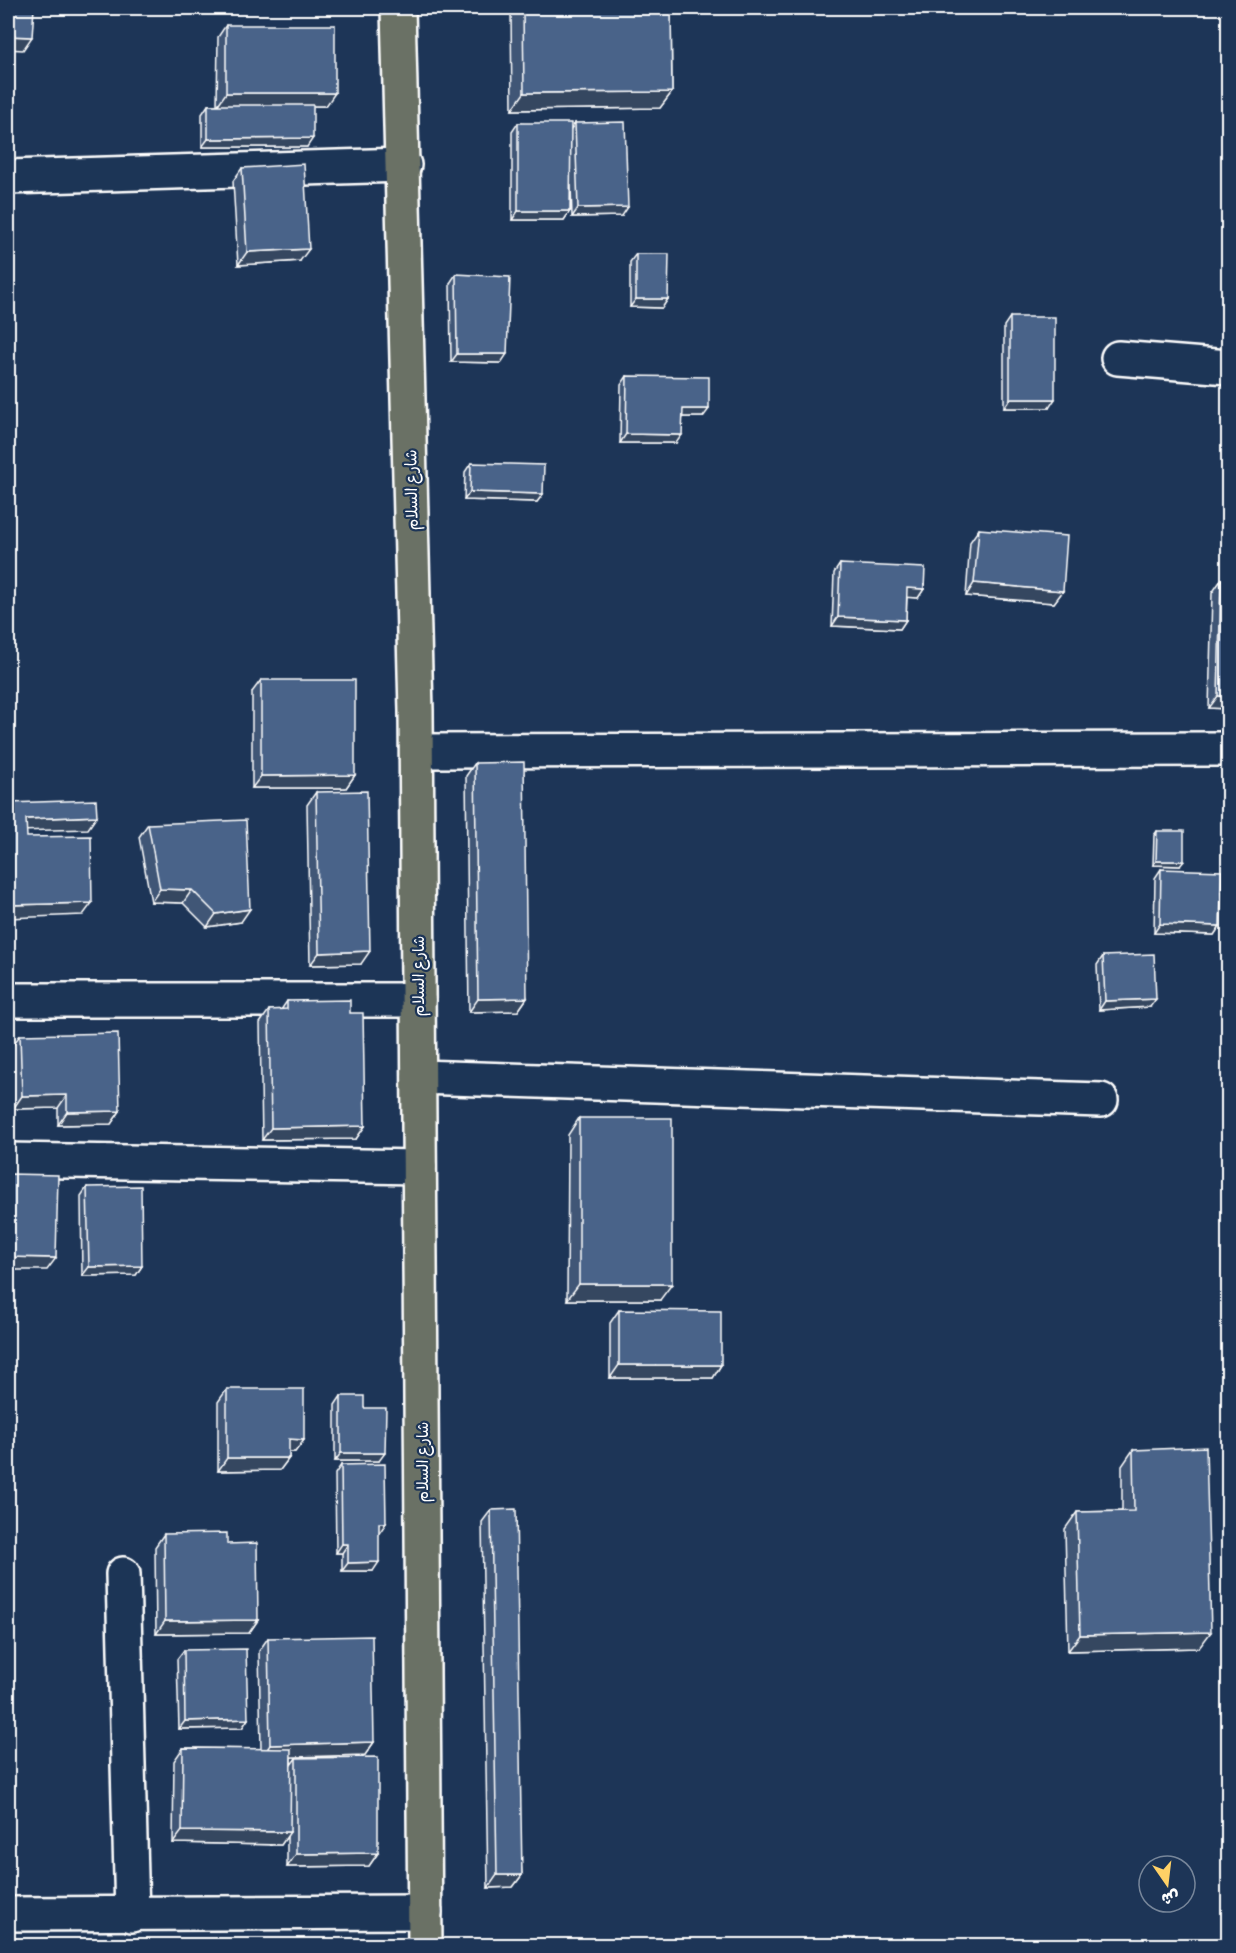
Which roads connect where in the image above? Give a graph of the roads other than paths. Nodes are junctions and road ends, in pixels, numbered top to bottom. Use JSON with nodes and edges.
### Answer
{"nodes":[{"id":1,"x":398,"y":8,"type":"edge"},
{"id":2,"x":404,"y":165,"type":"junction"},
{"id":3,"x":8,"y":177,"type":"edge"},
{"id":4,"x":1118,"y":358,"type":"dead end"},
{"id":5,"x":1228,"y":367,"type":"edge"},
{"id":6,"x":1228,"y":749,"type":"edge"},
{"id":7,"x":417,"y":751,"type":"junction"},
{"id":8,"x":8,"y":1000,"type":"edge"},
{"id":9,"x":418,"y":1000,"type":"junction"},
{"id":10,"x":419,"y":1077,"type":"junction"},
{"id":11,"x":1101,"y":1100,"type":"dead end"},
{"id":12,"x":8,"y":1160,"type":"edge"},
{"id":13,"x":419,"y":1167,"type":"junction"},
{"id":14,"x":123,"y":1574,"type":"dead end"},
{"id":15,"x":425,"y":1912,"type":"junction"},
{"id":16,"x":8,"y":1914,"type":"edge"},
{"id":17,"x":132,"y":1915,"type":"junction"},
{"id":18,"x":425,"y":1946,"type":"edge"}],
"edges":[{"from":1,"to":2,"type":"main road","name":"شارع السلام"},
{"from":2,"to":3,"type":"street"},
{"from":2,"to":7,"type":"main road","name":"شارع السلام"},
{"from":4,"to":5,"type":"street"},
{"from":6,"to":7,"type":"street"},
{"from":7,"to":9,"type":"main road","name":"شارع السلام"},
{"from":8,"to":9,"type":"street"},
{"from":9,"to":10,"type":"main road","name":"شارع السلام"},
{"from":10,"to":11,"type":"street"},
{"from":10,"to":13,"type":"main road","name":"شارع السلام"},
{"from":12,"to":13,"type":"street"},
{"from":13,"to":15,"type":"main road","name":"شارع السلام"},
{"from":14,"to":17,"type":"street"},
{"from":15,"to":17,"type":"street"},
{"from":15,"to":18,"type":"main road","name":"شارع السلام"},
{"from":16,"to":17,"type":"street"}]}
